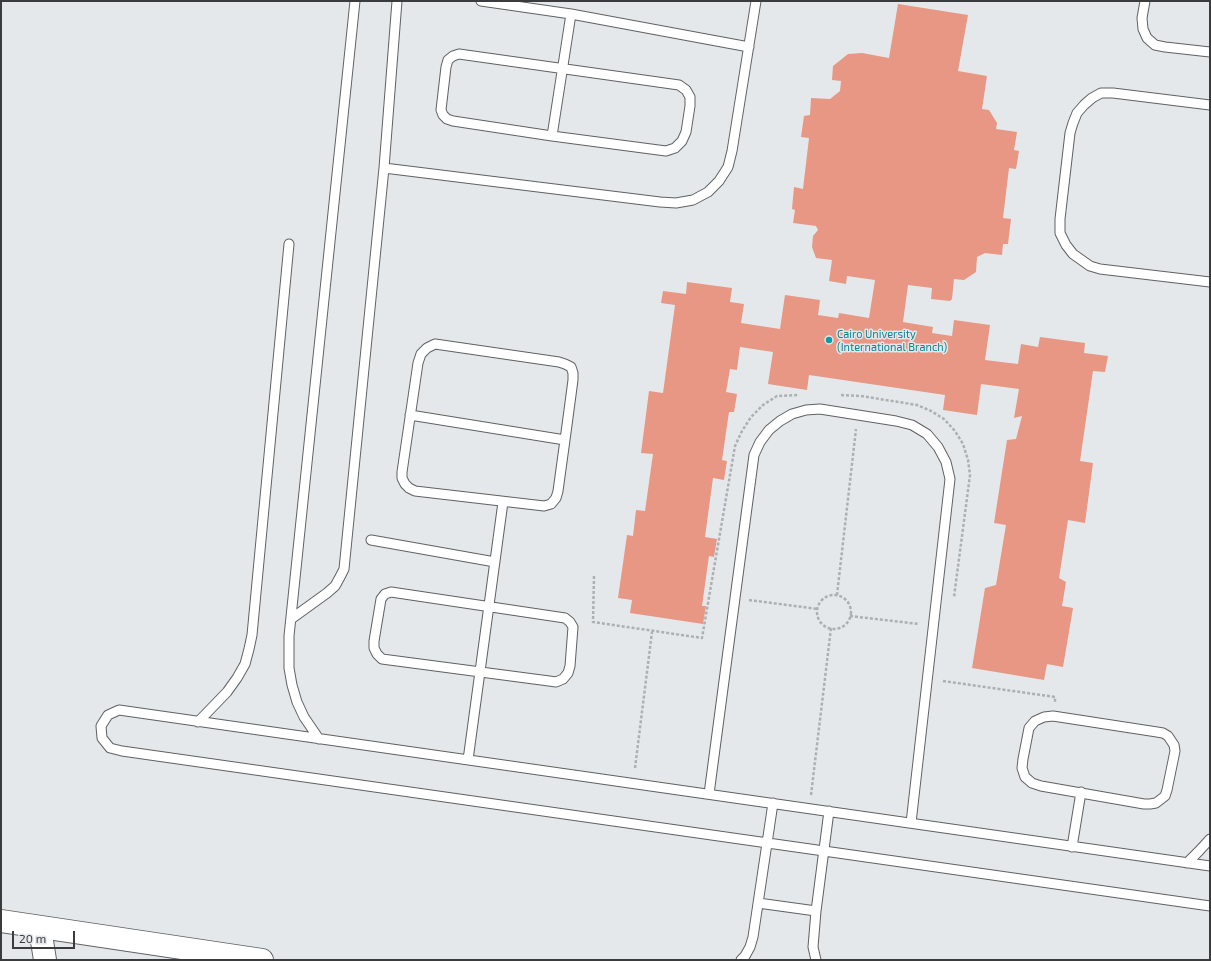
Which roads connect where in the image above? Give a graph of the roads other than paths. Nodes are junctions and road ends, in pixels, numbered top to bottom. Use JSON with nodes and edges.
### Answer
{"nodes":[{"id":1,"x":355,"y":1,"type":"edge"},
{"id":2,"x":397,"y":1,"type":"edge"},
{"id":3,"x":482,"y":1,"type":"edge"},
{"id":4,"x":756,"y":1,"type":"edge"},
{"id":5,"x":1145,"y":1,"type":"edge"},
{"id":6,"x":571,"y":14,"type":"junction"},
{"id":7,"x":749,"y":47,"type":"junction"},
{"id":8,"x":1210,"y":52,"type":"edge"},
{"id":9,"x":563,"y":68,"type":"junction"},
{"id":10,"x":1210,"y":104,"type":"edge"},
{"id":11,"x":552,"y":136,"type":"junction"},
{"id":12,"x":384,"y":168,"type":"junction"},
{"id":13,"x":289,"y":244,"type":"dead end"},
{"id":14,"x":1210,"y":282,"type":"edge"},
{"id":15,"x":410,"y":415,"type":"junction"},
{"id":16,"x":565,"y":440,"type":"junction"},
{"id":17,"x":503,"y":502,"type":"junction"},
{"id":18,"x":371,"y":540,"type":"dead end"},
{"id":19,"x":495,"y":562,"type":"junction"},
{"id":20,"x":489,"y":606,"type":"junction"},
{"id":21,"x":291,"y":619,"type":"junction"},
{"id":22,"x":480,"y":672,"type":"junction"},
{"id":23,"x":198,"y":722,"type":"junction"},
{"id":24,"x":319,"y":739,"type":"junction"},
{"id":25,"x":468,"y":760,"type":"junction"},
{"id":26,"x":1082,"y":792,"type":"junction"},
{"id":27,"x":709,"y":794,"type":"junction"},
{"id":28,"x":773,"y":803,"type":"junction"},
{"id":29,"x":829,"y":811,"type":"junction"},
{"id":30,"x":911,"y":823,"type":"junction"},
{"id":31,"x":1210,"y":840,"type":"edge"},
{"id":32,"x":767,"y":843,"type":"junction"},
{"id":33,"x":1072,"y":847,"type":"junction"},
{"id":34,"x":824,"y":851,"type":"junction"},
{"id":35,"x":1187,"y":863,"type":"junction"},
{"id":36,"x":1210,"y":866,"type":"edge"},
{"id":37,"x":758,"y":903,"type":"junction"},
{"id":38,"x":1210,"y":906,"type":"edge"},
{"id":39,"x":816,"y":911,"type":"junction"},
{"id":40,"x":1,"y":922,"type":"edge"},
{"id":41,"x":33,"y":926,"type":"junction"},
{"id":42,"x":146,"y":952,"type":"edge"},
{"id":43,"x":45,"y":960,"type":"edge"},
{"id":44,"x":262,"y":960,"type":"edge"},
{"id":45,"x":741,"y":960,"type":"edge"},
{"id":46,"x":816,"y":960,"type":"edge"}],
"edges":[{"from":1,"to":21,"type":"lane"},
{"from":2,"to":12,"type":"lane"},
{"from":3,"to":6,"type":"lane"},
{"from":4,"to":7,"type":"lane"},
{"from":5,"to":8,"type":"lane"},
{"from":6,"to":7,"type":"lane"},
{"from":6,"to":9,"type":"lane"},
{"from":7,"to":12,"type":"lane"},
{"from":9,"to":11,"type":"lane"},
{"from":9,"to":11,"type":"lane"},
{"from":9,"to":11,"type":"lane"},
{"from":10,"to":14,"type":"lane"},
{"from":12,"to":21,"type":"lane"},
{"from":13,"to":23,"type":"lane"},
{"from":15,"to":16,"type":"lane"},
{"from":15,"to":16,"type":"lane"},
{"from":15,"to":17,"type":"lane"},
{"from":16,"to":17,"type":"lane"},
{"from":17,"to":19,"type":"lane"},
{"from":18,"to":19,"type":"lane"},
{"from":19,"to":20,"type":"lane"},
{"from":20,"to":22,"type":"lane"},
{"from":20,"to":22,"type":"lane"},
{"from":20,"to":22,"type":"lane"},
{"from":21,"to":24,"type":"lane"},
{"from":22,"to":25,"type":"lane"},
{"from":23,"to":24,"type":"lane"},
{"from":23,"to":32,"type":"lane"},
{"from":24,"to":25,"type":"lane"},
{"from":25,"to":27,"type":"lane"},
{"from":26,"to":26,"type":"lane"},
{"from":26,"to":33,"type":"lane"},
{"from":27,"to":28,"type":"lane"},
{"from":27,"to":30,"type":"lane"},
{"from":28,"to":29,"type":"lane"},
{"from":28,"to":32,"type":"lane"},
{"from":29,"to":30,"type":"lane"},
{"from":29,"to":34,"type":"lane"},
{"from":30,"to":33,"type":"lane"},
{"from":31,"to":35,"type":"lane"},
{"from":32,"to":34,"type":"lane"},
{"from":32,"to":37,"type":"lane"},
{"from":33,"to":35,"type":"lane"},
{"from":34,"to":38,"type":"lane"},
{"from":34,"to":39,"type":"lane"},
{"from":35,"to":36,"type":"lane"},
{"from":37,"to":39,"type":"lane"},
{"from":37,"to":45,"type":"lane"},
{"from":39,"to":46,"type":"lane"},
{"from":40,"to":41,"type":"main road"},
{"from":41,"to":42,"type":"main road"},
{"from":41,"to":43,"type":"main road"},
{"from":42,"to":44,"type":"main road"}]}
